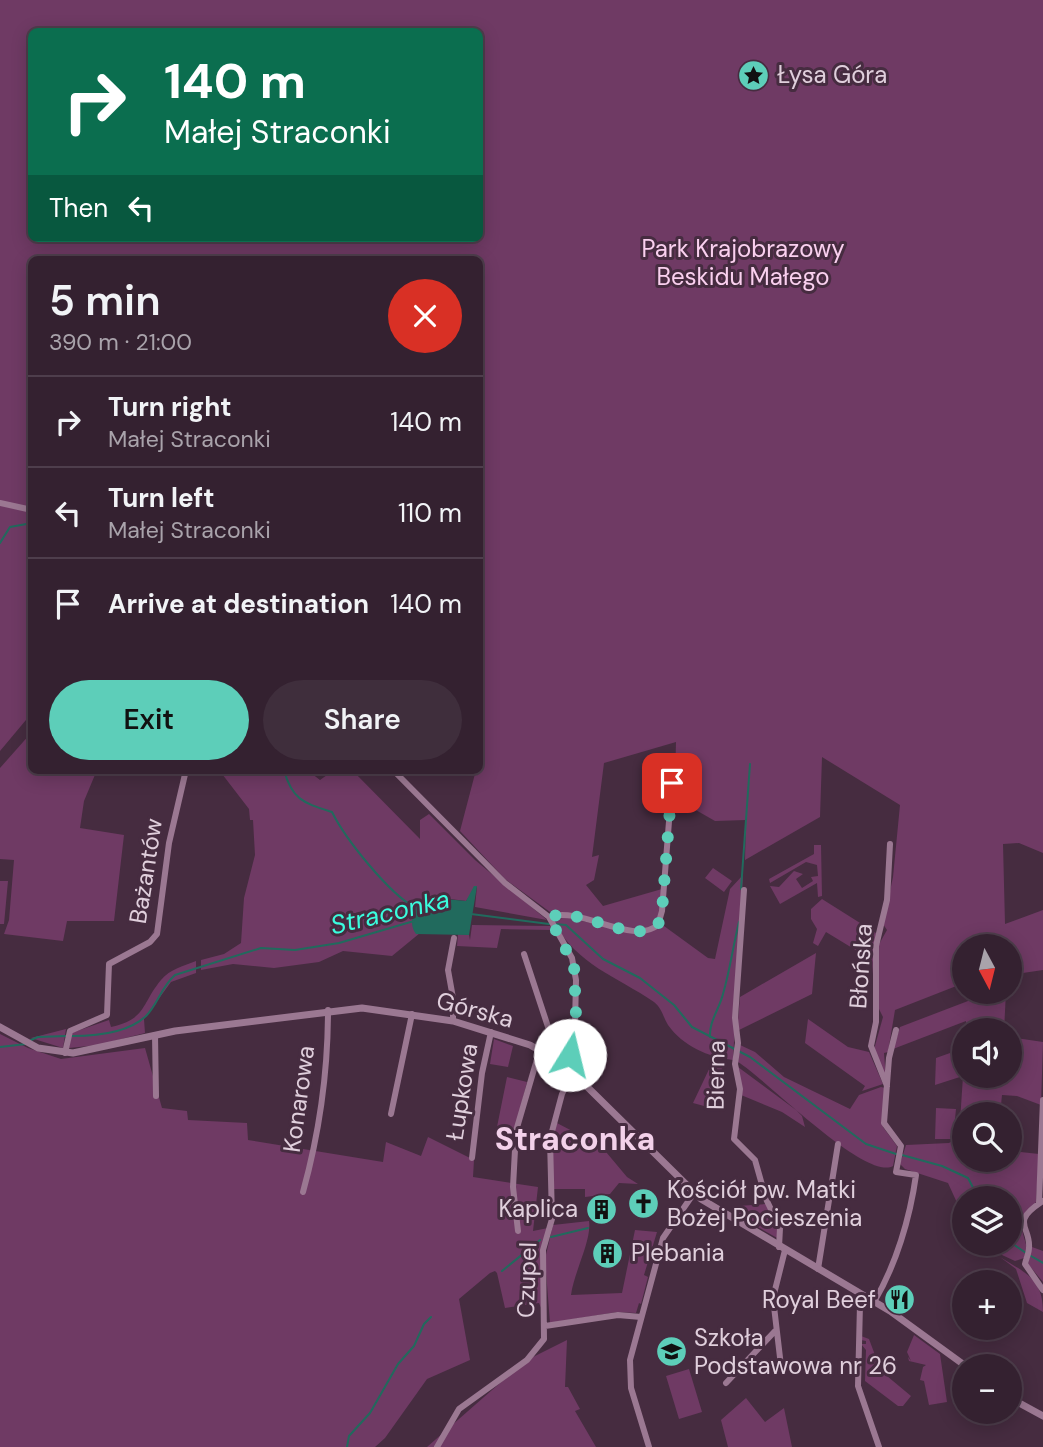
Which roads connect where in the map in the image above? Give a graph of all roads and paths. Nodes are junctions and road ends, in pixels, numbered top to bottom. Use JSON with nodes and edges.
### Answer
{"nodes":[{"id":1,"x":0,"y":503,"type":"edge"},
{"id":2,"x":28,"y":509,"type":"edge"},
{"id":3,"x":185,"y":774,"type":"edge"},
{"id":4,"x":397,"y":774,"type":"edge"},
{"id":5,"x":672,"y":783,"type":"dead end"},
{"id":6,"x":890,"y":844,"type":"dead end"},
{"id":7,"x":744,"y":890,"type":"dead end"},
{"id":8,"x":550,"y":919,"type":"junction"},
{"id":9,"x":454,"y":938,"type":"dead end"},
{"id":10,"x":524,"y":954,"type":"dead end"},
{"id":11,"x":328,"y":1010,"type":"junction"},
{"id":12,"x":412,"y":1014,"type":"junction"},
{"id":13,"x":453,"y":1021,"type":"junction"},
{"id":14,"x":0,"y":1027,"type":"edge"},
{"id":15,"x":896,"y":1030,"type":"dead end"},
{"id":16,"x":491,"y":1032,"type":"junction"},
{"id":17,"x":155,"y":1035,"type":"junction"},
{"id":18,"x":540,"y":1049,"type":"junction"},
{"id":19,"x":65,"y":1053,"type":"junction"},
{"id":20,"x":551,"y":1055,"type":"junction"},
{"id":21,"x":565,"y":1065,"type":"junction"},
{"id":22,"x":573,"y":1072,"type":"junction"},
{"id":23,"x":887,"y":1086,"type":"junction"},
{"id":24,"x":156,"y":1097,"type":"dead end"},
{"id":25,"x":1043,"y":1100,"type":"edge"},
{"id":26,"x":391,"y":1114,"type":"dead end"},
{"id":27,"x":838,"y":1144,"type":"dead end"},
{"id":28,"x":472,"y":1158,"type":"dead end"},
{"id":29,"x":303,"y":1192,"type":"dead end"},
{"id":30,"x":694,"y":1193,"type":"junction"},
{"id":31,"x":1041,"y":1202,"type":"edge"},
{"id":32,"x":518,"y":1231,"type":"dead end"},
{"id":33,"x":782,"y":1248,"type":"junction"},
{"id":34,"x":818,"y":1269,"type":"junction"},
{"id":35,"x":1043,"y":1290,"type":"edge"},
{"id":36,"x":864,"y":1296,"type":"junction"},
{"id":37,"x":874,"y":1302,"type":"junction"},
{"id":38,"x":641,"y":1317,"type":"junction"},
{"id":39,"x":545,"y":1326,"type":"junction"},
{"id":40,"x":776,"y":1330,"type":"junction"},
{"id":41,"x":952,"y":1357,"type":"edge"},
{"id":42,"x":781,"y":1366,"type":"dead end"},
{"id":43,"x":726,"y":1383,"type":"dead end"},
{"id":44,"x":1022,"y":1405,"type":"edge"},
{"id":45,"x":1043,"y":1416,"type":"edge"},
{"id":46,"x":437,"y":1447,"type":"edge"},
{"id":47,"x":649,"y":1447,"type":"edge"},
{"id":48,"x":879,"y":1447,"type":"edge"}],
"edges":[{"from":1,"to":2,"type":"street"},
{"from":3,"to":19,"type":"street","name":"Bażantów"},
{"from":4,"to":8,"type":"street"},
{"from":5,"to":8,"type":"street"},
{"from":6,"to":23,"type":"street","name":"Błońska"},
{"from":7,"to":33,"type":"street","name":"Bierna"},
{"from":8,"to":21,"type":"street"},
{"from":9,"to":13,"type":"street"},
{"from":10,"to":20,"type":"street"},
{"from":11,"to":12,"type":"street","name":"Górska"},
{"from":11,"to":17,"type":"street","name":"Górska"},
{"from":11,"to":29,"type":"street","name":"Konarowa"},
{"from":12,"to":13,"type":"street","name":"Górska"},
{"from":12,"to":26,"type":"street"},
{"from":13,"to":16,"type":"street","name":"Górska"},
{"from":14,"to":19,"type":"street","name":"Górska"},
{"from":15,"to":23,"type":"street"},
{"from":16,"to":18,"type":"street","name":"Górska"},
{"from":16,"to":28,"type":"street","name":"Łupkowa"},
{"from":17,"to":19,"type":"street","name":"Górska"},
{"from":17,"to":24,"type":"street"},
{"from":18,"to":20,"type":"street","name":"Górska"},
{"from":18,"to":32,"type":"street"},
{"from":20,"to":21,"type":"street","name":"Górska"},
{"from":21,"to":22,"type":"street","name":"Górska"},
{"from":22,"to":30,"type":"street","name":"Górska"},
{"from":22,"to":39,"type":"street","name":"Czupel"},
{"from":23,"to":37,"type":"street"},
{"from":25,"to":31,"type":"street"},
{"from":27,"to":34,"type":"street"},
{"from":30,"to":33,"type":"street","name":"Górska"},
{"from":30,"to":38,"type":"street"},
{"from":31,"to":35,"type":"street"},
{"from":33,"to":34,"type":"street","name":"Górska"},
{"from":33,"to":40,"type":"street"},
{"from":34,"to":36,"type":"street","name":"Górska"},
{"from":36,"to":37,"type":"street","name":"Górska"},
{"from":36,"to":48,"type":"street"},
{"from":37,"to":41,"type":"street","name":"Górska"},
{"from":38,"to":39,"type":"street"},
{"from":38,"to":47,"type":"street"},
{"from":39,"to":46,"type":"street","name":"Czupel"},
{"from":40,"to":42,"type":"street"},
{"from":40,"to":43,"type":"street"},
{"from":44,"to":45,"type":"street"}]}
